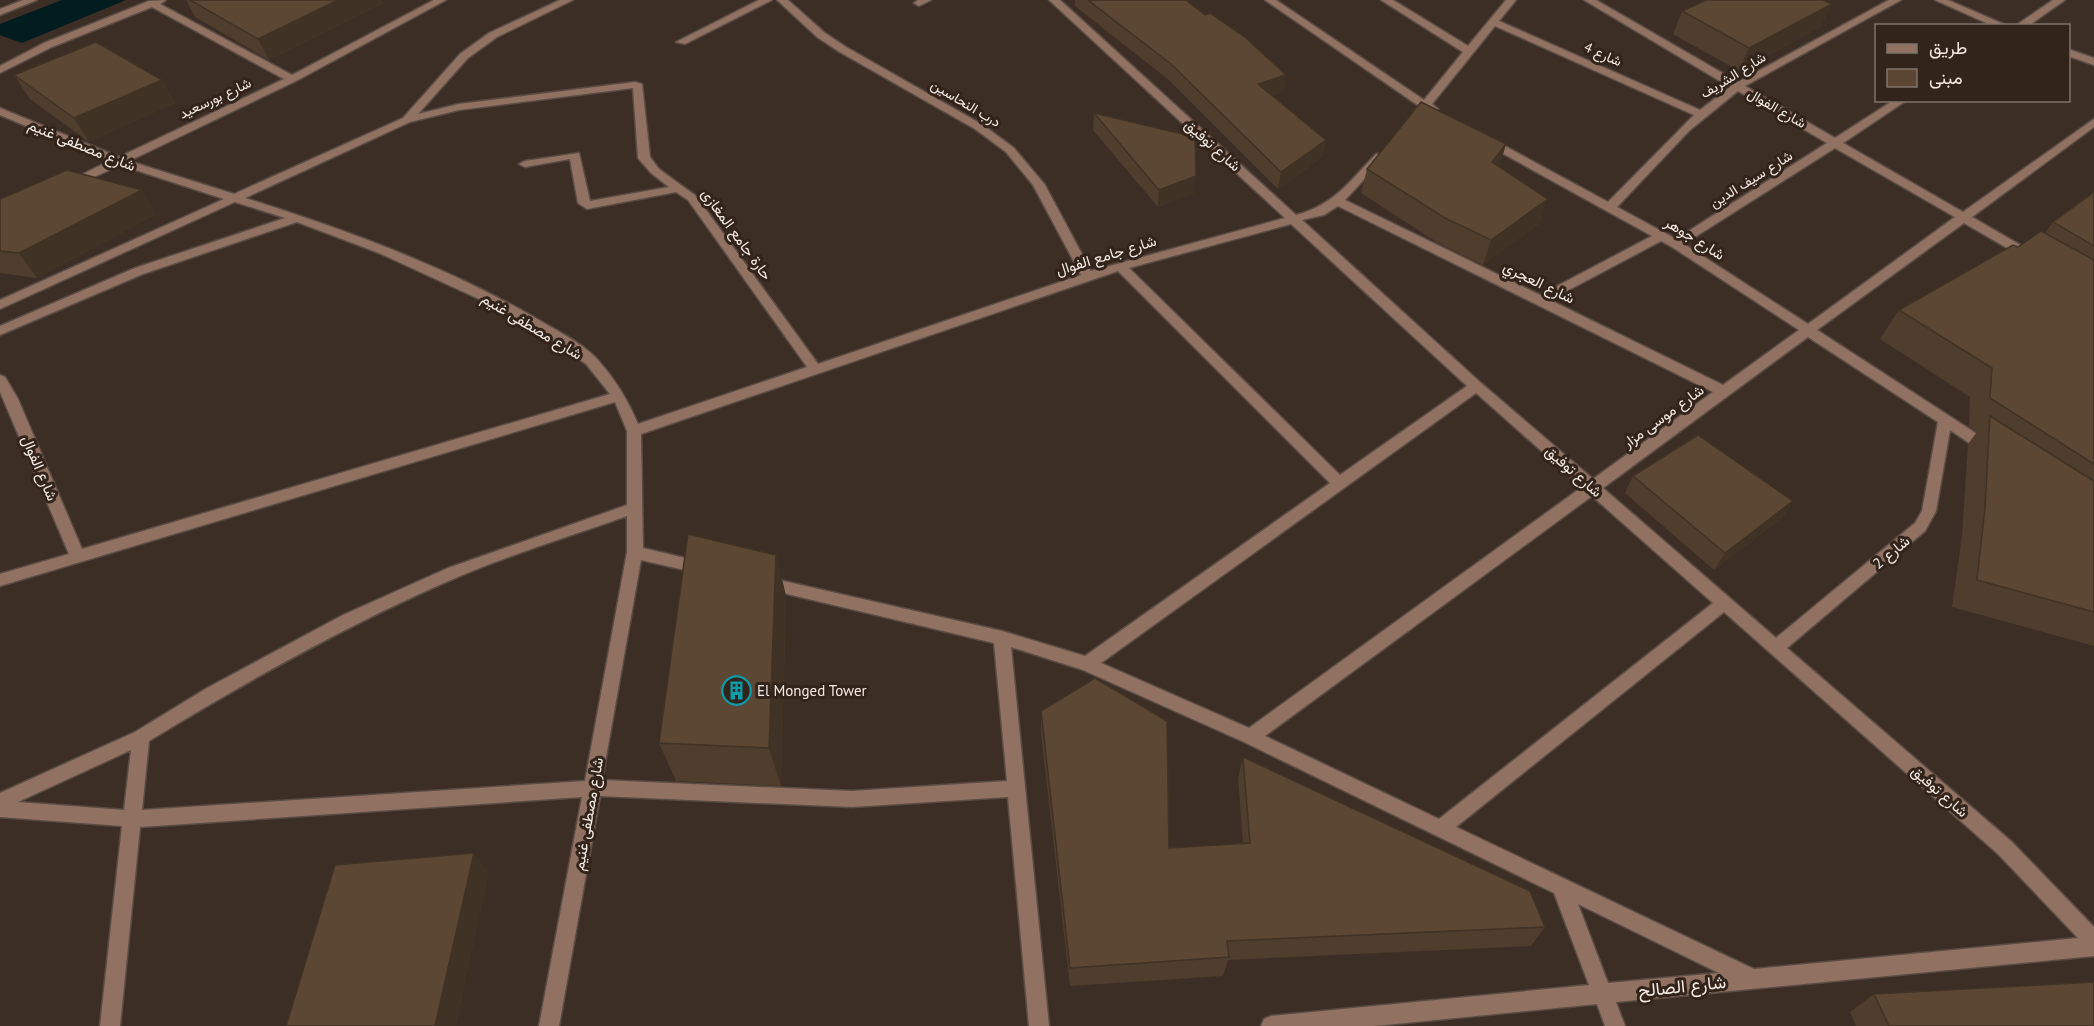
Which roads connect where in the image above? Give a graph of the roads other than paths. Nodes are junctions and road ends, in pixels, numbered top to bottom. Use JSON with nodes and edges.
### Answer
{"nodes":[{"id":1,"x":32,"y":0,"type":"edge"},
{"id":2,"x":441,"y":0,"type":"edge"},
{"id":3,"x":568,"y":0,"type":"edge"},
{"id":4,"x":766,"y":0,"type":"edge"},
{"id":5,"x":782,"y":0,"type":"edge"},
{"id":6,"x":1054,"y":0,"type":"edge"},
{"id":7,"x":1270,"y":0,"type":"edge"},
{"id":8,"x":1386,"y":0,"type":"edge"},
{"id":9,"x":1510,"y":0,"type":"edge"},
{"id":10,"x":1589,"y":0,"type":"edge"},
{"id":11,"x":1896,"y":0,"type":"edge"},
{"id":12,"x":1940,"y":0,"type":"edge"},
{"id":13,"x":2060,"y":0,"type":"edge"},
{"id":14,"x":156,"y":2,"type":"edge"},
{"id":15,"x":0,"y":12,"type":"edge"},
{"id":16,"x":1494,"y":22,"type":"junction"},
{"id":17,"x":1998,"y":24,"type":"edge"},
{"id":18,"x":2023,"y":24,"type":"edge"},
{"id":19,"x":681,"y":42,"type":"dead end"},
{"id":20,"x":1470,"y":52,"type":"junction"},
{"id":21,"x":2070,"y":53,"type":"edge"},
{"id":22,"x":2094,"y":62,"type":"edge"},
{"id":23,"x":0,"y":70,"type":"edge"},
{"id":24,"x":292,"y":79,"type":"junction"},
{"id":25,"x":1738,"y":86,"type":"junction"},
{"id":26,"x":1899,"y":102,"type":"edge"},
{"id":27,"x":1425,"y":106,"type":"junction"},
{"id":28,"x":0,"y":111,"type":"edge"},
{"id":29,"x":1700,"y":114,"type":"junction"},
{"id":30,"x":1446,"y":117,"type":"edge"},
{"id":31,"x":406,"y":120,"type":"junction"},
{"id":32,"x":2094,"y":122,"type":"edge"},
{"id":33,"x":1401,"y":132,"type":"edge"},
{"id":34,"x":1476,"y":134,"type":"edge"},
{"id":35,"x":1836,"y":142,"type":"junction"},
{"id":36,"x":1386,"y":149,"type":"edge"},
{"id":37,"x":118,"y":161,"type":"junction"},
{"id":38,"x":525,"y":164,"type":"dead end"},
{"id":39,"x":64,"y":188,"type":"edge"},
{"id":40,"x":680,"y":188,"type":"junction"},
{"id":41,"x":238,"y":198,"type":"junction"},
{"id":42,"x":1338,"y":201,"type":"junction"},
{"id":43,"x":1610,"y":207,"type":"junction"},
{"id":44,"x":1964,"y":217,"type":"junction"},
{"id":45,"x":297,"y":218,"type":"junction"},
{"id":46,"x":1295,"y":220,"type":"junction"},
{"id":47,"x":1661,"y":236,"type":"junction"},
{"id":48,"x":1676,"y":244,"type":"junction"},
{"id":49,"x":2044,"y":264,"type":"edge"},
{"id":50,"x":1120,"y":266,"type":"junction"},
{"id":51,"x":1088,"y":277,"type":"junction"},
{"id":52,"x":1539,"y":301,"type":"junction"},
{"id":53,"x":0,"y":305,"type":"edge"},
{"id":54,"x":0,"y":331,"type":"edge"},
{"id":55,"x":1807,"y":331,"type":"junction"},
{"id":56,"x":816,"y":370,"type":"junction"},
{"id":57,"x":0,"y":380,"type":"edge"},
{"id":58,"x":1476,"y":386,"type":"junction"},
{"id":59,"x":1725,"y":392,"type":"junction"},
{"id":60,"x":619,"y":396,"type":"junction"},
{"id":61,"x":1945,"y":420,"type":"junction"},
{"id":62,"x":634,"y":431,"type":"junction"},
{"id":63,"x":2004,"y":459,"type":"edge"},
{"id":64,"x":1339,"y":483,"type":"junction"},
{"id":65,"x":1592,"y":487,"type":"junction"},
{"id":66,"x":635,"y":508,"type":"junction"},
{"id":67,"x":635,"y":552,"type":"junction"},
{"id":68,"x":78,"y":557,"type":"junction"},
{"id":69,"x":724,"y":573,"type":"edge"},
{"id":70,"x":745,"y":578,"type":"edge"},
{"id":71,"x":0,"y":580,"type":"edge"},
{"id":72,"x":1724,"y":603,"type":"junction"},
{"id":73,"x":1002,"y":638,"type":"junction"},
{"id":74,"x":1776,"y":648,"type":"junction"},
{"id":75,"x":1087,"y":664,"type":"junction"},
{"id":76,"x":141,"y":737,"type":"junction"},
{"id":77,"x":1250,"y":737,"type":"junction"},
{"id":78,"x":592,"y":788,"type":"junction"},
{"id":79,"x":1016,"y":788,"type":"junction"},
{"id":80,"x":0,"y":802,"type":"edge"},
{"id":81,"x":0,"y":809,"type":"edge"},
{"id":82,"x":133,"y":819,"type":"junction"},
{"id":83,"x":1442,"y":828,"type":"junction"},
{"id":84,"x":1562,"y":886,"type":"junction"},
{"id":85,"x":2094,"y":941,"type":"edge"},
{"id":86,"x":2094,"y":946,"type":"edge"},
{"id":87,"x":1753,"y":979,"type":"junction"},
{"id":88,"x":1602,"y":994,"type":"junction"},
{"id":89,"x":110,"y":1026,"type":"edge"},
{"id":90,"x":549,"y":1026,"type":"edge"},
{"id":91,"x":1039,"y":1026,"type":"edge"},
{"id":92,"x":1271,"y":1026,"type":"edge"},
{"id":93,"x":1615,"y":1026,"type":"edge"}],
"edges":[{"from":1,"to":15,"type":"street"},
{"from":2,"to":24,"type":"street","name":"شارع بورسعيد"},
{"from":3,"to":31,"type":"street"},
{"from":4,"to":19,"type":"street"},
{"from":5,"to":51,"type":"street","name":"درب النحاسين"},
{"from":6,"to":46,"type":"street","name":"شارع توفيق"},
{"from":7,"to":27,"type":"street"},
{"from":8,"to":20,"type":"street"},
{"from":9,"to":16,"type":"street"},
{"from":10,"to":25,"type":"street","name":"شارع الفوال"},
{"from":11,"to":25,"type":"street","name":"شارع الشريف"},
{"from":12,"to":17,"type":"street"},
{"from":13,"to":18,"type":"street"},
{"from":14,"to":23,"type":"street"},
{"from":14,"to":24,"type":"street"},
{"from":16,"to":20,"type":"street"},
{"from":16,"to":29,"type":"street","name":"شارع 4"},
{"from":20,"to":27,"type":"street"},
{"from":21,"to":22,"type":"street"},
{"from":24,"to":37,"type":"street","name":"شارع بورسعيد"},
{"from":25,"to":29,"type":"street","name":"شارع الشريف"},
{"from":25,"to":35,"type":"street","name":"شارع الفوال"},
{"from":26,"to":35,"type":"street","name":"شارع سيف الدين"},
{"from":27,"to":30,"type":"street"},
{"from":27,"to":33,"type":"street"},
{"from":28,"to":37,"type":"street","name":"شارع مصطفى غنيم"},
{"from":29,"to":43,"type":"street","name":"شارع الشريف"},
{"from":31,"to":40,"type":"street","name":"حارة جامع المغازى"},
{"from":31,"to":41,"type":"street"},
{"from":32,"to":44,"type":"street","name":"شارع موسى مزار"},
{"from":34,"to":43,"type":"street","name":"شارع جوهر"},
{"from":35,"to":44,"type":"street","name":"شارع الفوال"},
{"from":35,"to":48,"type":"street","name":"شارع سيف الدين"},
{"from":36,"to":42,"type":"street","name":"شارع جامع الفوال"},
{"from":37,"to":39,"type":"street","name":"شارع بورسعيد"},
{"from":37,"to":41,"type":"street","name":"شارع مصطفى غنيم"},
{"from":38,"to":40,"type":"street"},
{"from":40,"to":56,"type":"street","name":"حارة جامع المغازى"},
{"from":41,"to":45,"type":"street","name":"شارع مصطفى غنيم"},
{"from":41,"to":53,"type":"street"},
{"from":42,"to":46,"type":"street","name":"شارع جامع الفوال"},
{"from":42,"to":52,"type":"street","name":"شارع العجري"},
{"from":43,"to":47,"type":"street","name":"شارع جوهر"},
{"from":44,"to":49,"type":"street","name":"شارع الفوال"},
{"from":44,"to":55,"type":"street","name":"شارع موسى مزار"},
{"from":45,"to":54,"type":"street"},
{"from":45,"to":60,"type":"street","name":"شارع مصطفى غنيم"},
{"from":46,"to":50,"type":"street","name":"شارع جامع الفوال"},
{"from":46,"to":58,"type":"street","name":"شارع توفيق"},
{"from":47,"to":48,"type":"street","name":"شارع جوهر"},
{"from":47,"to":52,"type":"street"},
{"from":48,"to":55,"type":"street","name":"شارع جوهر"},
{"from":50,"to":51,"type":"street","name":"شارع جامع الفوال"},
{"from":50,"to":64,"type":"street"},
{"from":51,"to":56,"type":"street","name":"شارع جامع الفوال"},
{"from":52,"to":59,"type":"street","name":"شارع العجري"},
{"from":55,"to":59,"type":"street","name":"شارع موسى مزار"},
{"from":55,"to":61,"type":"street","name":"شارع جوهر"},
{"from":56,"to":62,"type":"street","name":"شارع جامع الفوال"},
{"from":57,"to":68,"type":"street","name":"شارع الفوال"},
{"from":58,"to":64,"type":"street"},
{"from":58,"to":65,"type":"street","name":"شارع توفيق"},
{"from":59,"to":65,"type":"street","name":"شارع موسى مزار"},
{"from":60,"to":62,"type":"street","name":"شارع مصطفى غنيم"},
{"from":60,"to":68,"type":"street"},
{"from":61,"to":63,"type":"street","name":"شارع جوهر"},
{"from":61,"to":74,"type":"street","name":"شارع 2"},
{"from":62,"to":66,"type":"street","name":"شارع مصطفى غنيم"},
{"from":64,"to":75,"type":"street"},
{"from":65,"to":72,"type":"street","name":"شارع توفيق"},
{"from":65,"to":77,"type":"street","name":"شارع موسى مزار"},
{"from":66,"to":67,"type":"street","name":"شارع مصطفى غنيم"},
{"from":66,"to":76,"type":"street"},
{"from":67,"to":69,"type":"street"},
{"from":67,"to":78,"type":"street","name":"شارع مصطفى غنيم"},
{"from":68,"to":71,"type":"street"},
{"from":70,"to":73,"type":"street"},
{"from":72,"to":74,"type":"street","name":"شارع توفيق"},
{"from":72,"to":83,"type":"street"},
{"from":73,"to":75,"type":"street"},
{"from":73,"to":79,"type":"street"},
{"from":74,"to":85,"type":"street","name":"شارع توفيق"},
{"from":75,"to":77,"type":"street"},
{"from":76,"to":80,"type":"street"},
{"from":76,"to":82,"type":"street"},
{"from":77,"to":83,"type":"street"},
{"from":78,"to":79,"type":"street"},
{"from":78,"to":82,"type":"street"},
{"from":78,"to":90,"type":"street","name":"شارع مصطفى غنيم"},
{"from":79,"to":91,"type":"street"},
{"from":81,"to":82,"type":"street"},
{"from":82,"to":89,"type":"street"},
{"from":83,"to":84,"type":"street"},
{"from":84,"to":87,"type":"street"},
{"from":84,"to":88,"type":"street"},
{"from":86,"to":87,"type":"street","name":"شارع الصالح"},
{"from":87,"to":88,"type":"street","name":"شارع الصالح"},
{"from":88,"to":92,"type":"street","name":"شارع الصالح"},
{"from":88,"to":93,"type":"street"}]}
